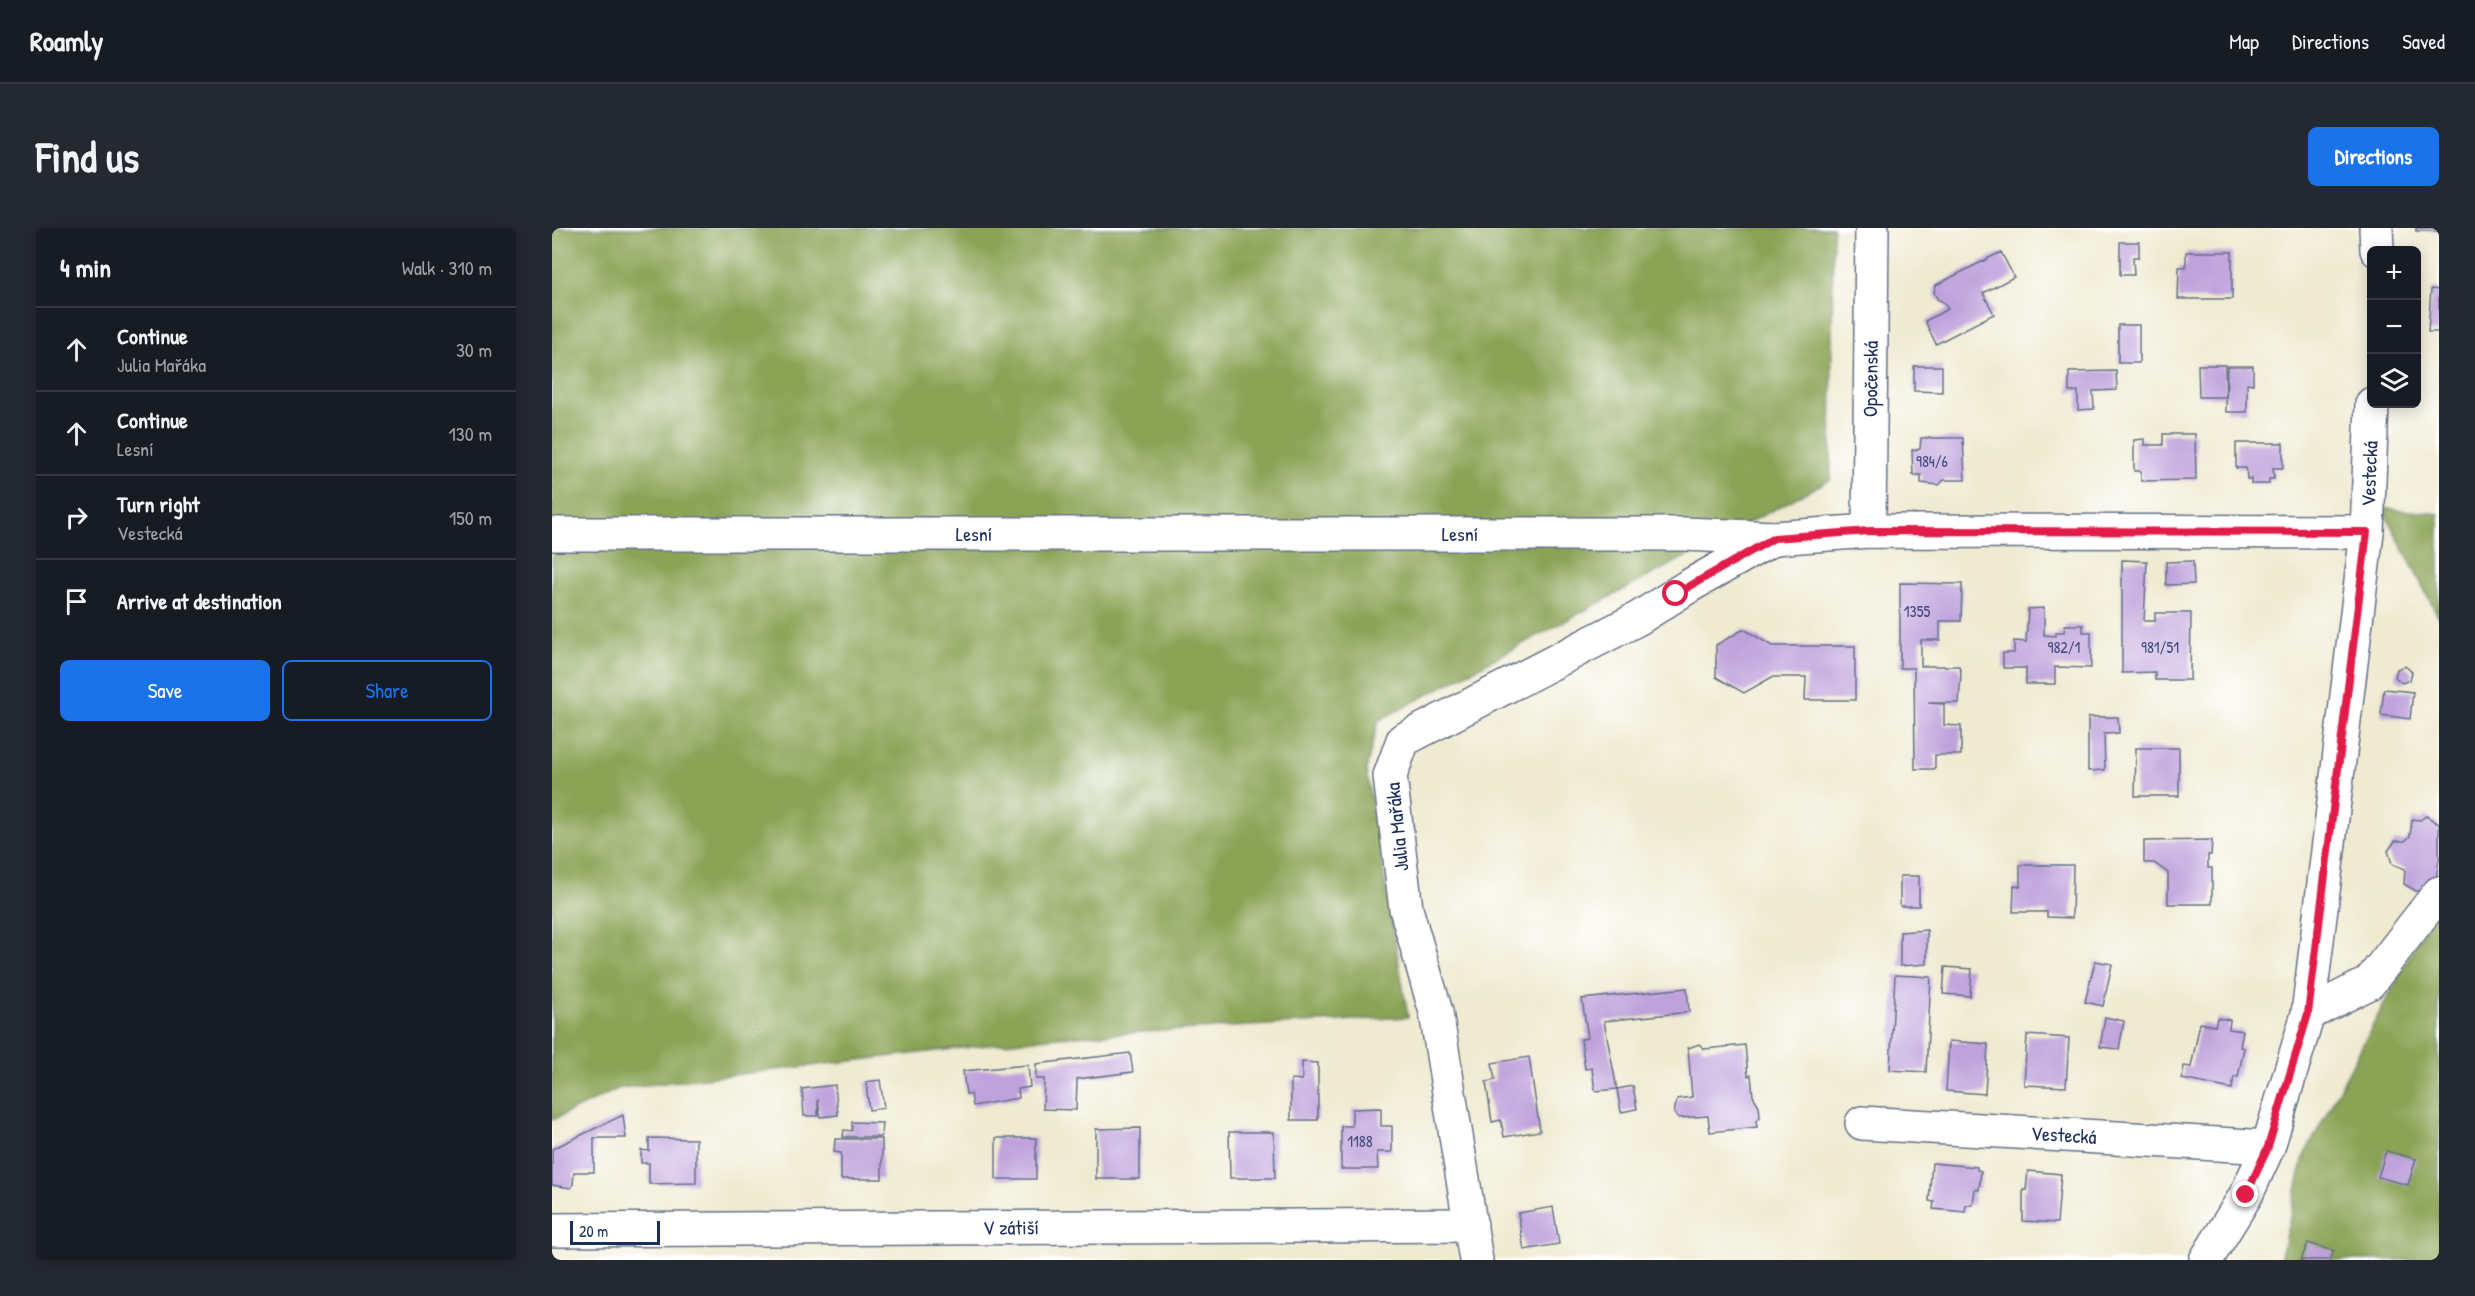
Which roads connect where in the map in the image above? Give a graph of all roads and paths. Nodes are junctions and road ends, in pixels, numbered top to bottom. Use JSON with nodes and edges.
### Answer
{"nodes":[{"id":1,"x":1872,"y":228,"type":"edge"},
{"id":2,"x":2376,"y":228,"type":"edge"},
{"id":3,"x":2377,"y":246,"type":"edge"},
{"id":4,"x":2372,"y":408,"type":"edge"},
{"id":5,"x":1869,"y":531,"type":"junction"},
{"id":6,"x":2367,"y":532,"type":"junction"},
{"id":7,"x":552,"y":534,"type":"edge"},
{"id":8,"x":1684,"y":534,"type":"junction"},
{"id":9,"x":1774,"y":538,"type":"junction"},
{"id":10,"x":1689,"y":586,"type":"junction"},
{"id":11,"x":2439,"y":893,"type":"edge"},
{"id":12,"x":2308,"y":1014,"type":"junction"},
{"id":13,"x":1862,"y":1124,"type":"dead end"},
{"id":14,"x":2268,"y":1147,"type":"junction"},
{"id":15,"x":1471,"y":1225,"type":"junction"},
{"id":16,"x":552,"y":1230,"type":"edge"},
{"id":17,"x":1476,"y":1260,"type":"edge"},
{"id":18,"x":2206,"y":1260,"type":"edge"}],
"edges":[{"from":1,"to":5,"type":"street","name":"Opočenská"},
{"from":2,"to":3,"type":"street"},
{"from":4,"to":6,"type":"street","name":"Vestecká"},
{"from":5,"to":6,"type":"street","name":"Lesní"},
{"from":5,"to":9,"type":"street","name":"Lesní"},
{"from":6,"to":12,"type":"street","name":"Vestecká"},
{"from":7,"to":8,"type":"street","name":"Lesní"},
{"from":8,"to":9,"type":"street","name":"Lesní"},
{"from":8,"to":10,"type":"street"},
{"from":9,"to":10,"type":"street","name":"Julia Mařáka"},
{"from":10,"to":15,"type":"street","name":"Julia Mařáka"},
{"from":11,"to":12,"type":"street"},
{"from":12,"to":14,"type":"street","name":"Vestecká"},
{"from":13,"to":14,"type":"street","name":"Vestecká"},
{"from":14,"to":18,"type":"street","name":"Vestecká"},
{"from":15,"to":16,"type":"street","name":"V zátiší"},
{"from":15,"to":17,"type":"street","name":"Julia Mařáka"}]}
